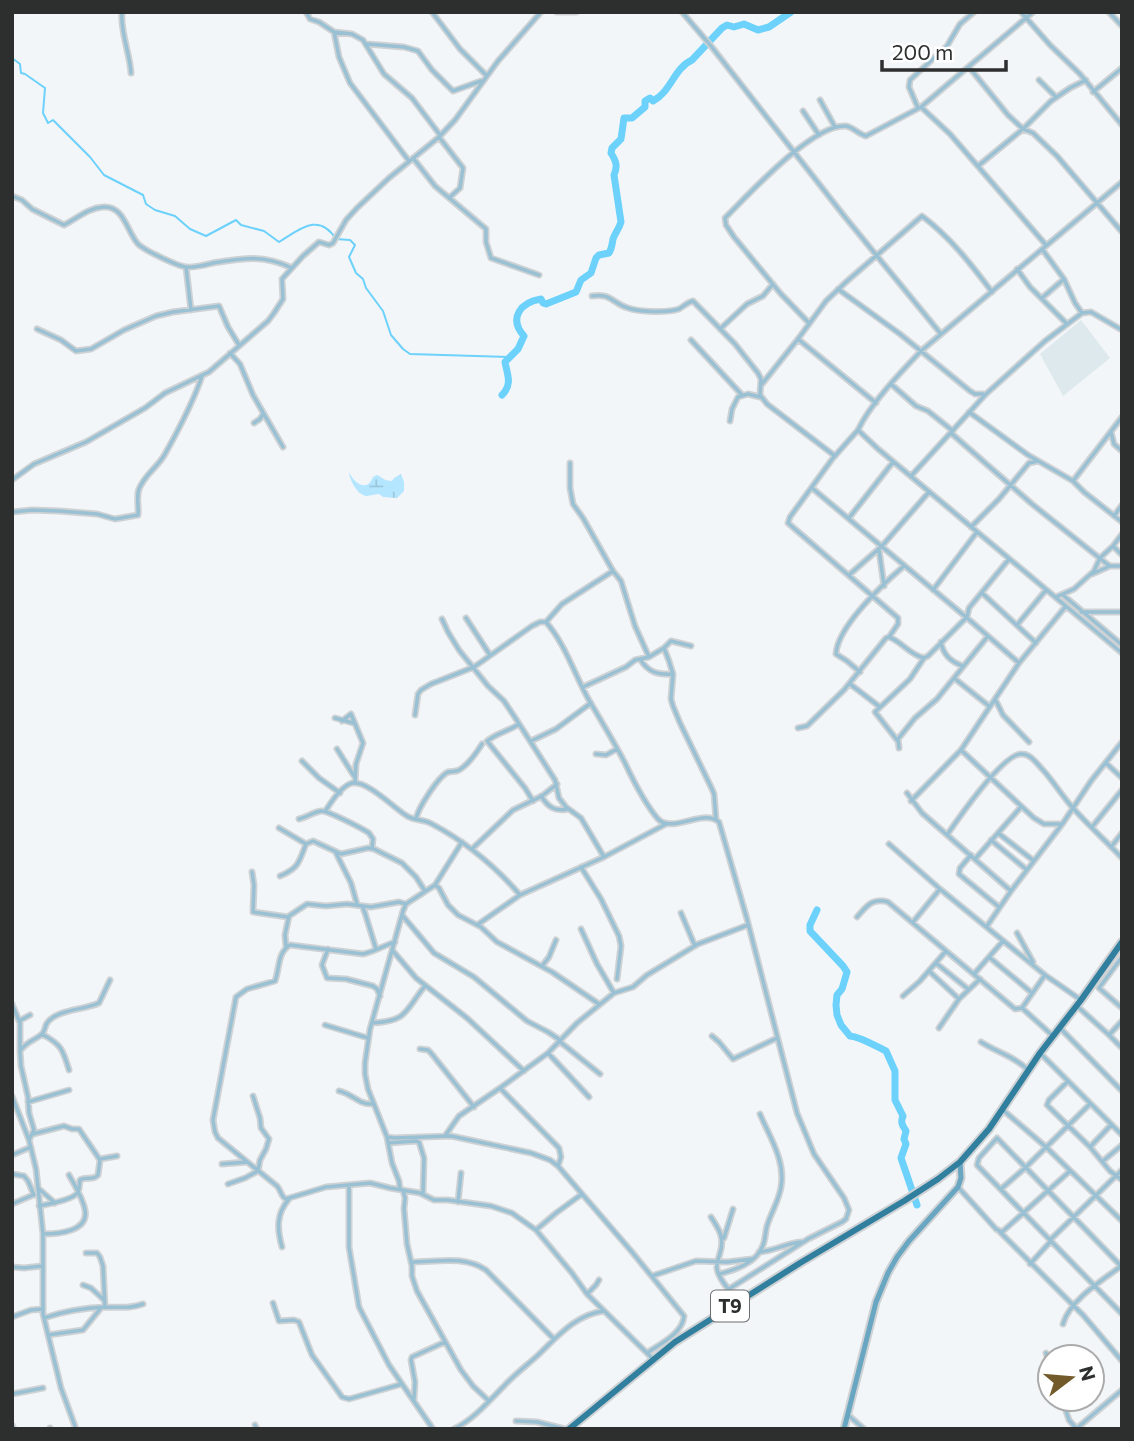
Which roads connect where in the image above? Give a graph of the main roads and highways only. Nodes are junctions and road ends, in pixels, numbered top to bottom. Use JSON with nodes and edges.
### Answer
{"nodes":[{"id":1,"x":1122,"y":942,"type":"edge"},
{"id":2,"x":960,"y":1162,"type":"junction"},
{"id":3,"x":567,"y":1429,"type":"edge"},
{"id":4,"x":844,"y":1429,"type":"edge"}],
"edges":[{"from":1,"to":2,"type":"highway","number":"T9"},
{"from":2,"to":3,"type":"highway","number":"T9"},
{"from":2,"to":4,"type":"main road"}]}
